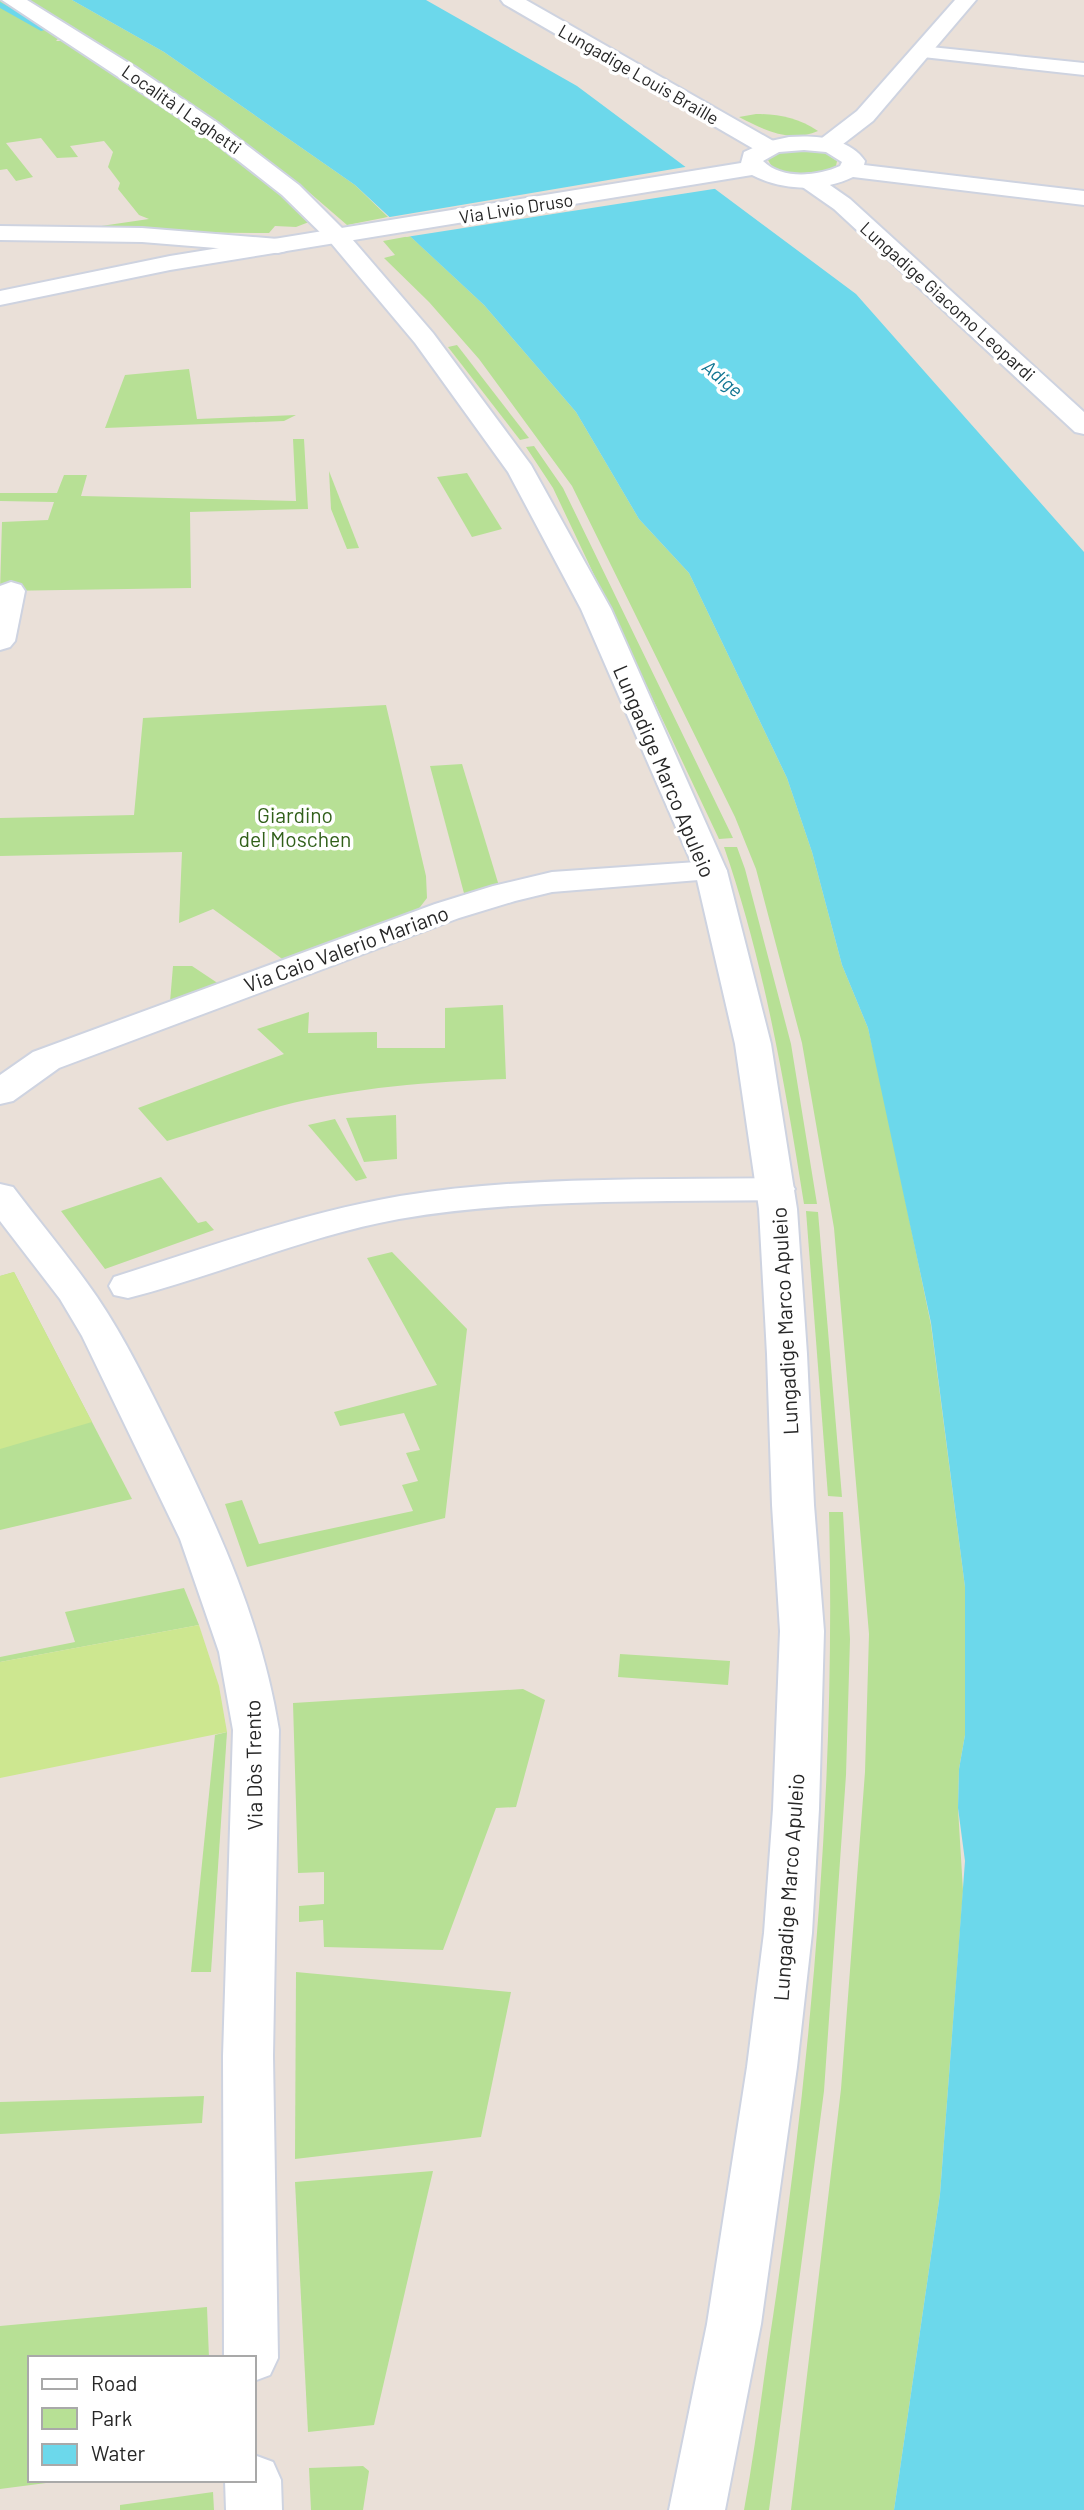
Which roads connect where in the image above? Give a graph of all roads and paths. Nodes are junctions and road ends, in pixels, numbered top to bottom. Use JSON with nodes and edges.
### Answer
{"nodes":[{"id":1,"x":12,"y":0,"type":"edge"},
{"id":2,"x":511,"y":0,"type":"edge"},
{"id":3,"x":966,"y":0,"type":"edge"},
{"id":4,"x":921,"y":52,"type":"junction"},
{"id":5,"x":1084,"y":69,"type":"edge"},
{"id":6,"x":826,"y":146,"type":"junction"},
{"id":7,"x":767,"y":147,"type":"junction"},
{"id":8,"x":755,"y":168,"type":"junction"},
{"id":9,"x":850,"y":170,"type":"junction"},
{"id":10,"x":809,"y":181,"type":"junction"},
{"id":11,"x":1084,"y":198,"type":"edge"},
{"id":12,"x":0,"y":233,"type":"edge"},
{"id":13,"x":347,"y":236,"type":"junction"},
{"id":14,"x":278,"y":246,"type":"junction"},
{"id":15,"x":59,"y":284,"type":"junction"},
{"id":16,"x":0,"y":290,"type":"edge"},
{"id":17,"x":0,"y":298,"type":"edge"},
{"id":18,"x":1084,"y":426,"type":"edge"},
{"id":19,"x":11,"y":591,"type":"dead end"},
{"id":20,"x":0,"y":641,"type":"edge"},
{"id":21,"x":711,"y":871,"type":"junction"},
{"id":22,"x":0,"y":1093,"type":"edge"},
{"id":23,"x":776,"y":1189,"type":"junction"},
{"id":24,"x":0,"y":1195,"type":"edge"},
{"id":25,"x":128,"y":1286,"type":"dead end"},
{"id":26,"x":251,"y":2356,"type":"edge"},
{"id":27,"x":253,"y":2482,"type":"edge"},
{"id":28,"x":254,"y":2510,"type":"edge"},
{"id":29,"x":697,"y":2510,"type":"edge"}],
"edges":[{"from":1,"to":13,"type":"street","name":"Località I Laghetti"},
{"from":2,"to":7,"type":"street","name":"Lungadige Louis Braille"},
{"from":3,"to":4,"type":"street"},
{"from":4,"to":5,"type":"street"},
{"from":4,"to":6,"type":"street"},
{"from":6,"to":7,"type":"street"},
{"from":6,"to":9,"type":"street"},
{"from":7,"to":8,"type":"street"},
{"from":8,"to":10,"type":"street"},
{"from":8,"to":13,"type":"street","name":"Via Livio Druso"},
{"from":9,"to":10,"type":"street"},
{"from":9,"to":11,"type":"street"},
{"from":10,"to":18,"type":"street","name":"Lungadige Giacomo Leopardi"},
{"from":12,"to":14,"type":"street","name":"Via Livio Druso"},
{"from":13,"to":14,"type":"street","name":"Via Livio Druso"},
{"from":13,"to":21,"type":"street","name":"Lungadige Marco Apuleio"},
{"from":14,"to":15,"type":"street","name":"Via Livio Druso"},
{"from":15,"to":16,"type":"street","name":"Via Livio Druso"},
{"from":15,"to":17,"type":"street","name":"Via Livio Druso"},
{"from":19,"to":20,"type":"street"},
{"from":21,"to":22,"type":"street","name":"Via Caio Valerio Mariano"},
{"from":21,"to":23,"type":"street","name":"Lungadige Marco Apuleio"},
{"from":23,"to":25,"type":"street"},
{"from":23,"to":29,"type":"street","name":"Lungadige Marco Apuleio"},
{"from":24,"to":26,"type":"street","name":"Via Dòs Trento"},
{"from":27,"to":28,"type":"street"}]}
